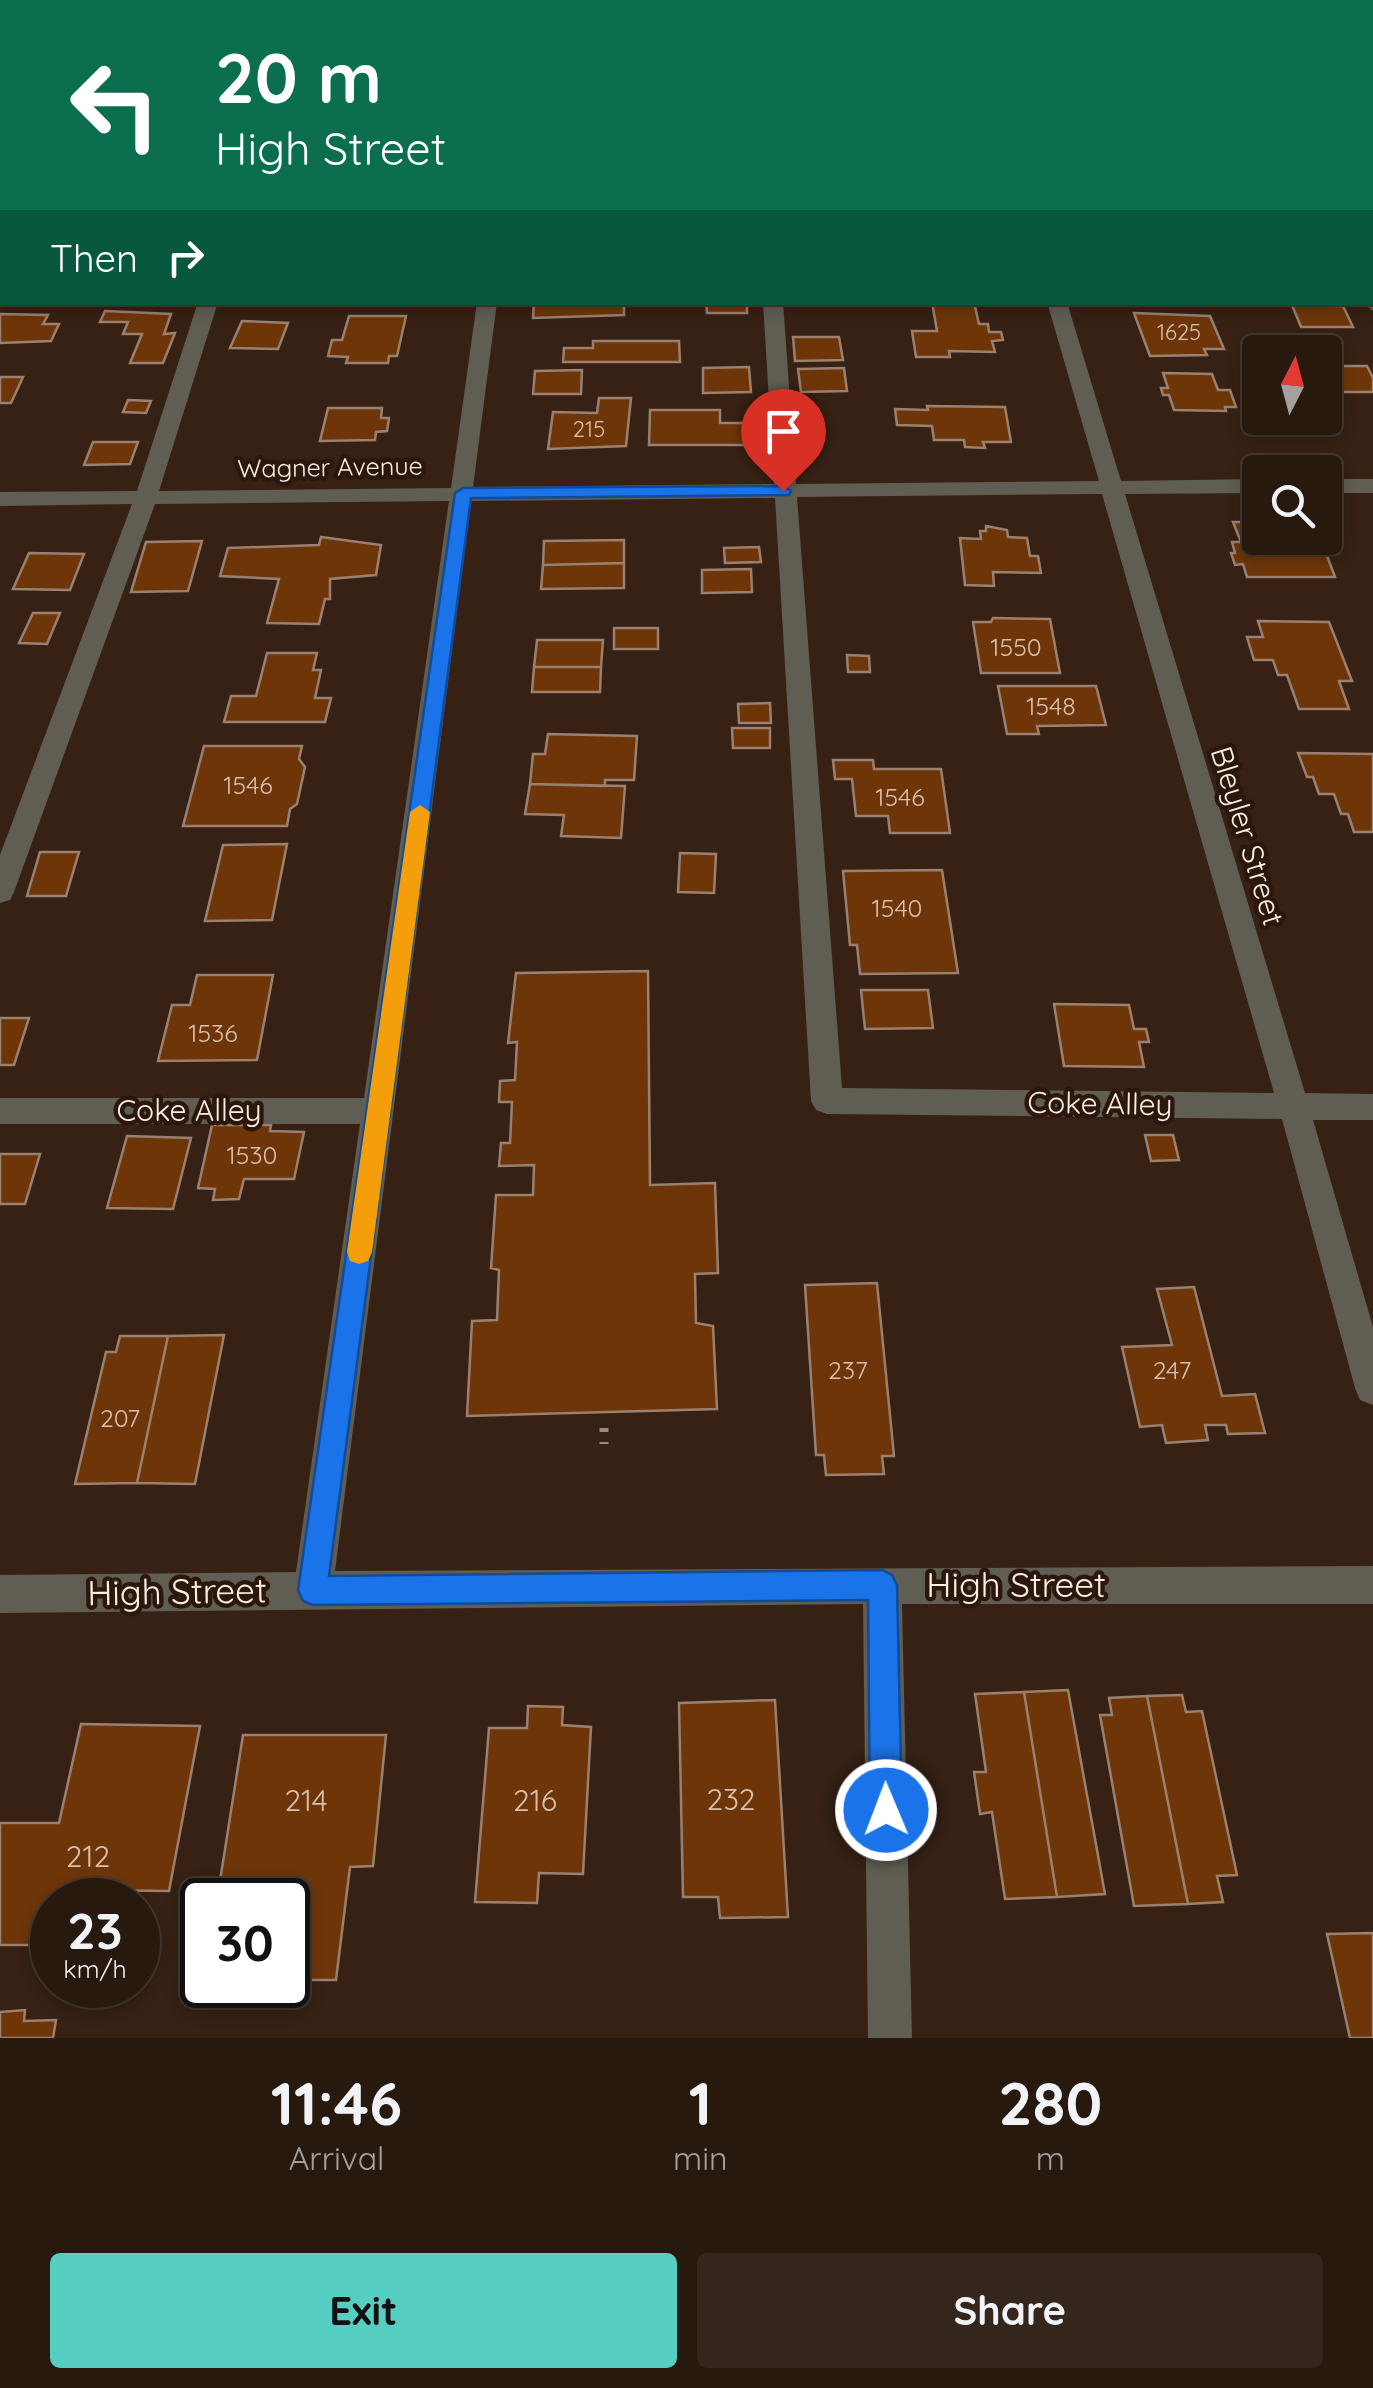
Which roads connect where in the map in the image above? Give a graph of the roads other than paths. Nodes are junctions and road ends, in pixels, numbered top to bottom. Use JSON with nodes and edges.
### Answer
{"nodes":[{"id":1,"x":207,"y":305,"type":"edge"},
{"id":2,"x":487,"y":305,"type":"edge"},
{"id":3,"x":773,"y":305,"type":"edge"},
{"id":4,"x":1057,"y":305,"type":"edge"},
{"id":5,"x":1108,"y":486,"type":"junction"},
{"id":6,"x":1242,"y":486,"type":"edge"},
{"id":7,"x":1342,"y":486,"type":"edge"},
{"id":8,"x":1373,"y":486,"type":"edge"},
{"id":9,"x":783,"y":491,"type":"junction"},
{"id":10,"x":463,"y":493,"type":"junction"},
{"id":11,"x":0,"y":498,"type":"edge"},
{"id":12,"x":146,"y":498,"type":"junction"},
{"id":13,"x":0,"y":892,"type":"edge"},
{"id":14,"x":1294,"y":1107,"type":"junction"},
{"id":15,"x":1373,"y":1107,"type":"edge"},
{"id":16,"x":0,"y":1111,"type":"edge"},
{"id":17,"x":379,"y":1111,"type":"junction"},
{"id":18,"x":1373,"y":1388,"type":"edge"},
{"id":19,"x":882,"y":1585,"type":"junction"},
{"id":20,"x":1373,"y":1585,"type":"edge"},
{"id":21,"x":313,"y":1590,"type":"junction"},
{"id":22,"x":0,"y":1594,"type":"edge"},
{"id":23,"x":890,"y":2038,"type":"edge"}],
"edges":[{"from":1,"to":12,"type":"street"},
{"from":2,"to":10,"type":"street"},
{"from":3,"to":9,"type":"street"},
{"from":4,"to":5,"type":"street","name":"Bleyler Street"},
{"from":5,"to":6,"type":"street","name":"Wagner Avenue"},
{"from":5,"to":9,"type":"street","name":"Wagner Avenue"},
{"from":5,"to":14,"type":"street","name":"Bleyler Street"},
{"from":7,"to":8,"type":"street"},
{"from":9,"to":10,"type":"street","name":"Wagner Avenue"},
{"from":9,"to":14,"type":"street","name":"Coke Alley"},
{"from":10,"to":12,"type":"street","name":"Wagner Avenue"},
{"from":10,"to":17,"type":"street"},
{"from":11,"to":12,"type":"street","name":"Wagner Avenue"},
{"from":12,"to":13,"type":"street"},
{"from":14,"to":15,"type":"street","name":"Coke Alley"},
{"from":14,"to":18,"type":"street","name":"Bleyler Street"},
{"from":16,"to":17,"type":"street","name":"Coke Alley"},
{"from":17,"to":21,"type":"street"},
{"from":19,"to":20,"type":"street","name":"High Street"},
{"from":19,"to":21,"type":"street","name":"High Street"},
{"from":19,"to":23,"type":"street"},
{"from":21,"to":22,"type":"street","name":"High Street"}]}
